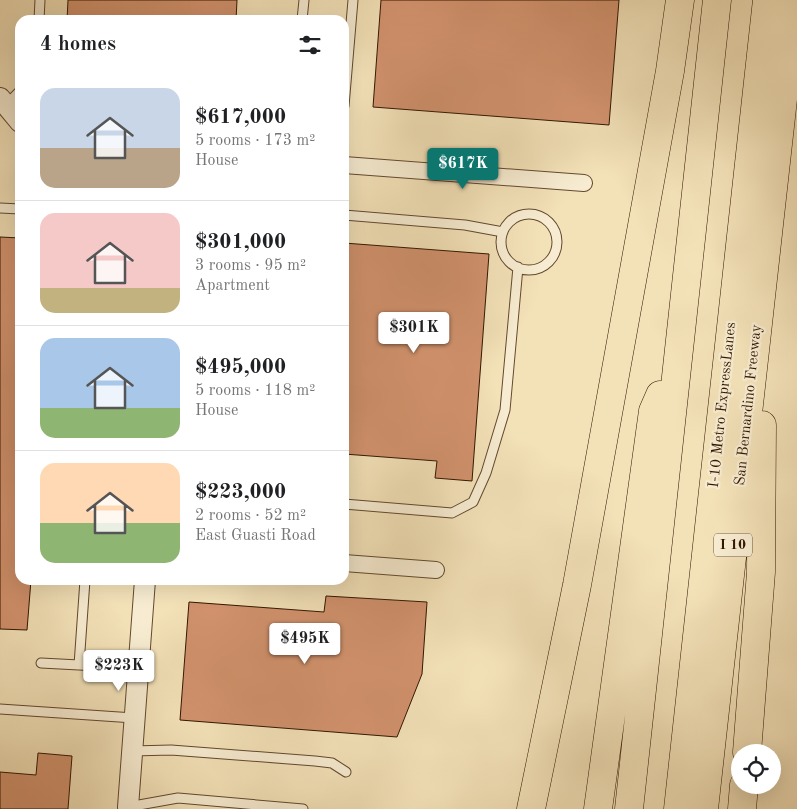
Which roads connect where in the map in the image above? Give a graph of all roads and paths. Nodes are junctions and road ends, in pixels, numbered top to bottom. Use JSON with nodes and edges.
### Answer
{"nodes":[{"id":1,"x":40,"y":0,"type":"edge"},
{"id":2,"x":304,"y":0,"type":"edge"},
{"id":3,"x":353,"y":0,"type":"edge"},
{"id":4,"x":680,"y":0,"type":"edge"},
{"id":5,"x":717,"y":0,"type":"edge"},
{"id":6,"x":767,"y":0,"type":"edge"},
{"id":7,"x":794,"y":0,"type":"edge"},
{"id":8,"x":39,"y":15,"type":"edge"},
{"id":9,"x":302,"y":15,"type":"edge"},
{"id":10,"x":349,"y":47,"type":"edge"},
{"id":11,"x":15,"y":94,"type":"edge"},
{"id":12,"x":3,"y":102,"type":"edge"},
{"id":13,"x":15,"y":116,"type":"edge"},
{"id":14,"x":349,"y":165,"type":"edge"},
{"id":15,"x":584,"y":183,"type":"dead end"},
{"id":16,"x":0,"y":208,"type":"edge"},
{"id":17,"x":15,"y":209,"type":"edge"},
{"id":18,"x":349,"y":215,"type":"edge"},
{"id":19,"x":503,"y":232,"type":"junction"},
{"id":20,"x":518,"y":267,"type":"junction"},
{"id":21,"x":763,"y":281,"type":"junction"},
{"id":22,"x":678,"y":352,"type":"junction"},
{"id":23,"x":349,"y":504,"type":"edge"},
{"id":24,"x":349,"y":563,"type":"edge"},
{"id":25,"x":436,"y":570,"type":"dead end"},
{"id":26,"x":85,"y":585,"type":"edge"},
{"id":27,"x":145,"y":585,"type":"edge"},
{"id":28,"x":41,"y":663,"type":"dead end"},
{"id":29,"x":79,"y":665,"type":"junction"},
{"id":30,"x":138,"y":668,"type":"junction"},
{"id":31,"x":0,"y":709,"type":"edge"},
{"id":32,"x":134,"y":718,"type":"junction"},
{"id":33,"x":748,"y":744,"type":"edge"},
{"id":34,"x":132,"y":752,"type":"junction"},
{"id":35,"x":346,"y":772,"type":"dead end"},
{"id":36,"x":743,"y":794,"type":"edge"},
{"id":37,"x":128,"y":808,"type":"edge"},
{"id":38,"x":303,"y":809,"type":"edge"},
{"id":39,"x":530,"y":809,"type":"edge"},
{"id":40,"x":598,"y":809,"type":"edge"},
{"id":41,"x":629,"y":809,"type":"edge"},
{"id":42,"x":678,"y":809,"type":"edge"},
{"id":43,"x":704,"y":809,"type":"edge"},
{"id":44,"x":742,"y":809,"type":"edge"}],
"edges":[{"from":1,"to":8,"type":"lane"},
{"from":2,"to":9,"type":"lane"},
{"from":3,"to":10,"type":"lane"},
{"from":4,"to":39,"type":"highway"},
{"from":5,"to":22,"type":"highway"},
{"from":6,"to":42,"type":"highway","name":"I-10 Metro ExpressLanes"},
{"from":7,"to":21,"type":"highway","name":"San Bernardino Freeway","number":"I 10"},
{"from":11,"to":12,"type":"lane"},
{"from":12,"to":13,"type":"street"},
{"from":14,"to":15,"type":"street"},
{"from":16,"to":17,"type":"lane"},
{"from":18,"to":19,"type":"lane"},
{"from":19,"to":20,"type":"lane"},
{"from":19,"to":20,"type":"lane"},
{"from":20,"to":23,"type":"lane"},
{"from":21,"to":33,"type":"highway"},
{"from":21,"to":43,"type":"highway","name":"San Bernardino Freeway","number":"I 10"},
{"from":22,"to":40,"type":"highway"},
{"from":22,"to":41,"type":"highway"},
{"from":24,"to":25,"type":"street"},
{"from":26,"to":29,"type":"lane"},
{"from":27,"to":30,"type":"street"},
{"from":28,"to":29,"type":"lane"},
{"from":29,"to":30,"type":"lane"},
{"from":30,"to":32,"type":"street"},
{"from":31,"to":32,"type":"lane"},
{"from":32,"to":34,"type":"street"},
{"from":34,"to":35,"type":"lane"},
{"from":34,"to":37,"type":"street"},
{"from":36,"to":44,"type":"highway"},
{"from":37,"to":38,"type":"lane"}]}
